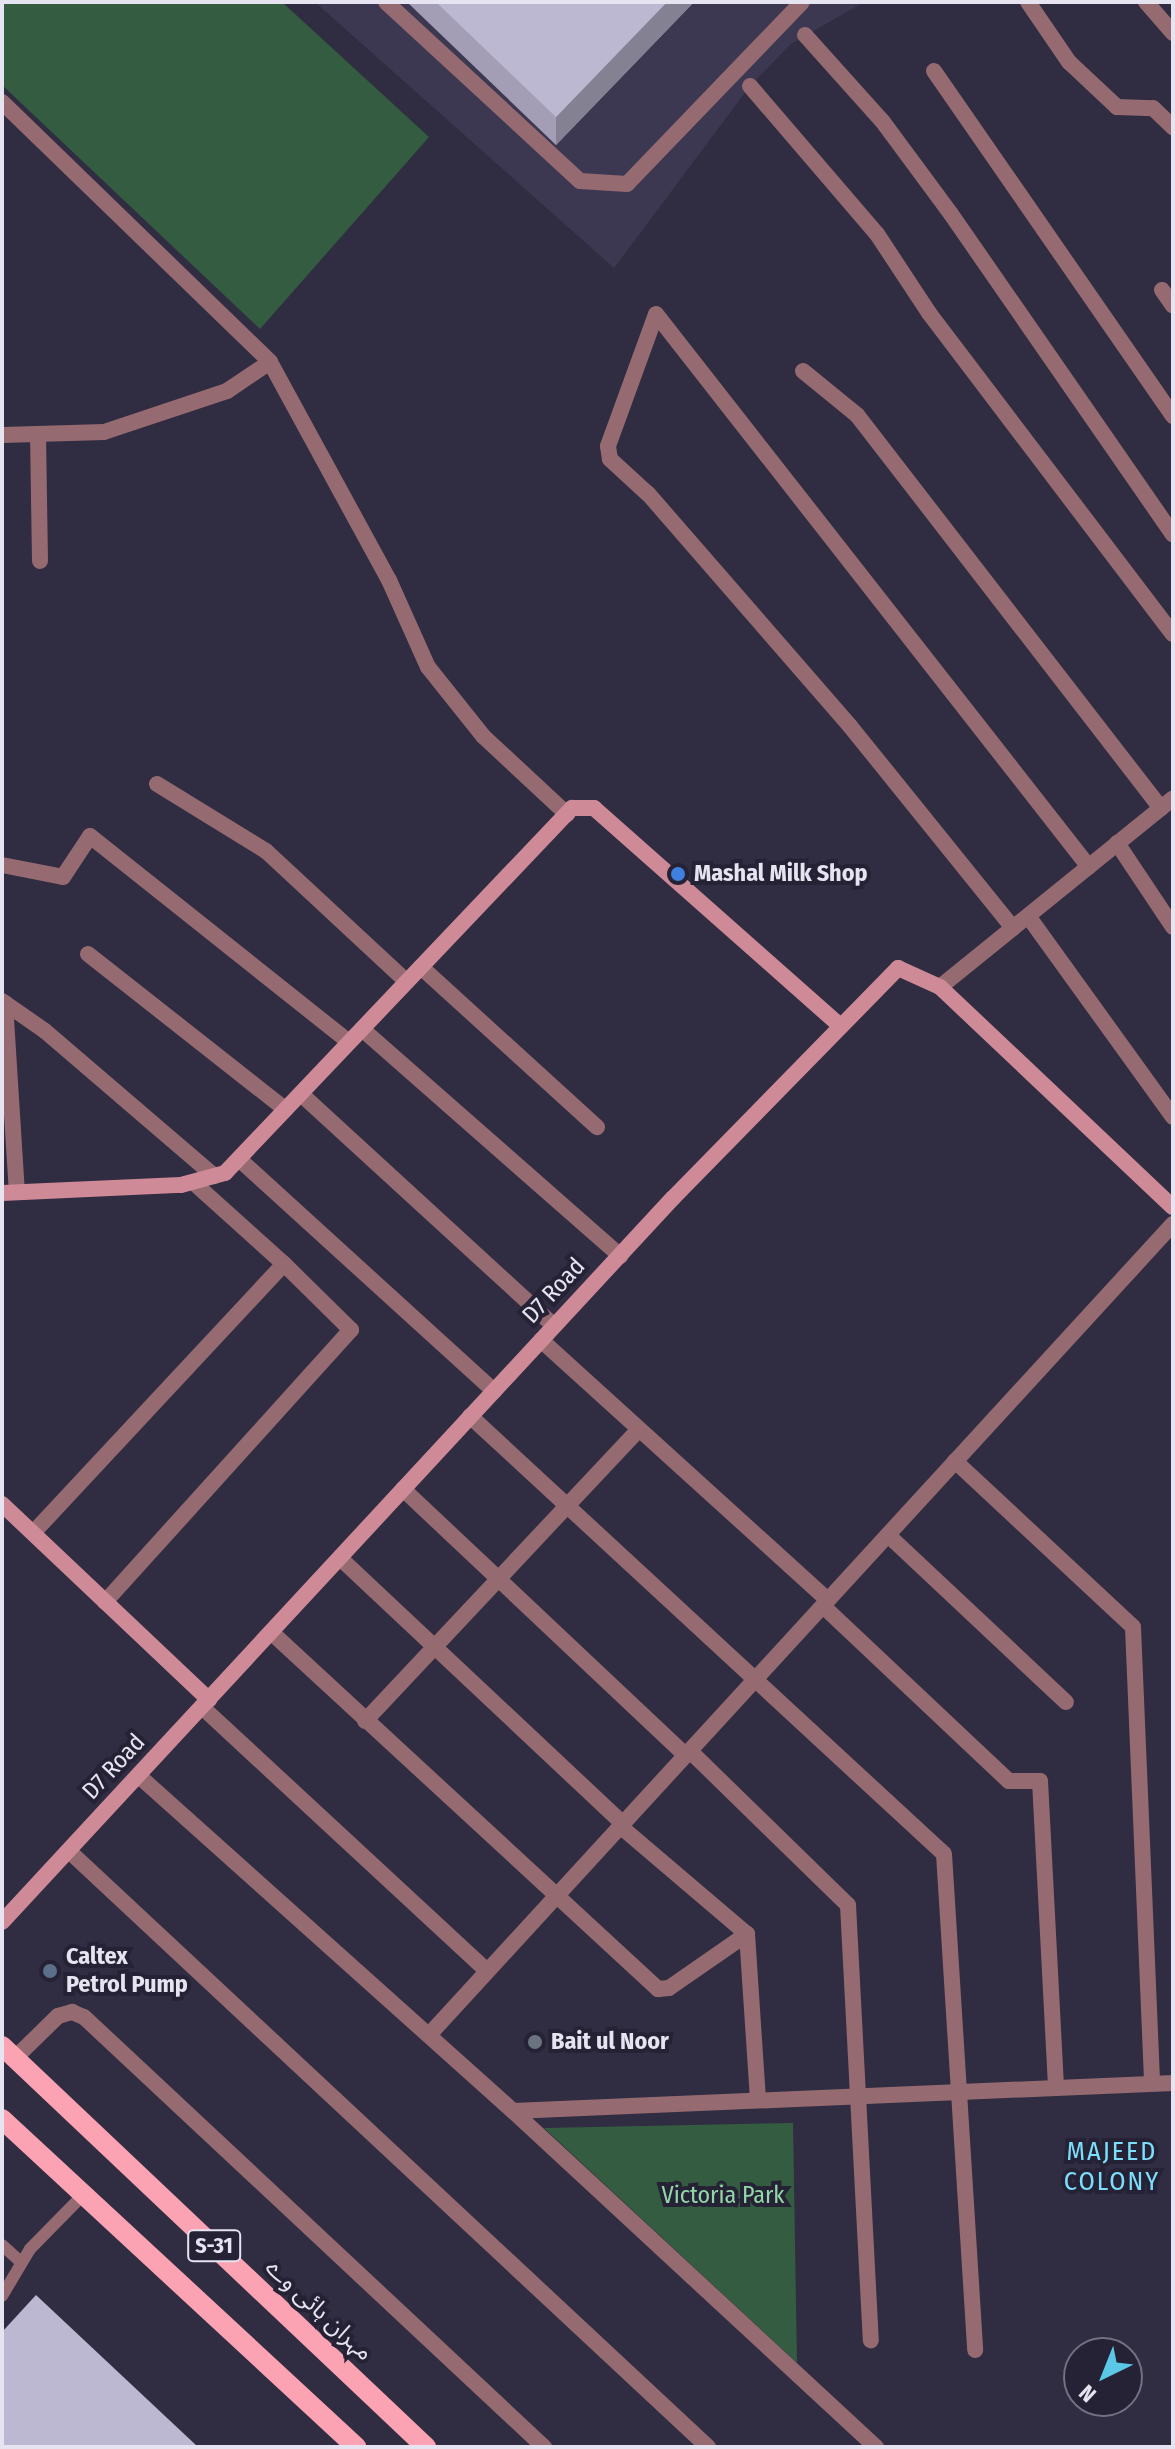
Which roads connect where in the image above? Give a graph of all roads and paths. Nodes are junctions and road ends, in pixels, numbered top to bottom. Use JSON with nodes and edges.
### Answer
{"nodes":[{"id":1,"x":386,"y":2,"type":"edge"},
{"id":2,"x":802,"y":2,"type":"edge"},
{"id":3,"x":1028,"y":2,"type":"edge"},
{"id":4,"x":1146,"y":2,"type":"edge"},
{"id":5,"x":1173,"y":33,"type":"edge"},
{"id":6,"x":805,"y":35,"type":"dead end"},
{"id":7,"x":934,"y":71,"type":"dead end"},
{"id":8,"x":750,"y":86,"type":"dead end"},
{"id":9,"x":2,"y":102,"type":"edge"},
{"id":10,"x":1173,"y":127,"type":"edge"},
{"id":11,"x":1162,"y":290,"type":"dead end"},
{"id":12,"x":1173,"y":306,"type":"edge"},
{"id":13,"x":270,"y":362,"type":"junction"},
{"id":14,"x":803,"y":371,"type":"dead end"},
{"id":15,"x":1173,"y":416,"type":"edge"},
{"id":16,"x":38,"y":434,"type":"junction"},
{"id":17,"x":2,"y":435,"type":"edge"},
{"id":18,"x":1173,"y":535,"type":"edge"},
{"id":19,"x":40,"y":561,"type":"dead end"},
{"id":20,"x":1173,"y":634,"type":"edge"},
{"id":21,"x":157,"y":784,"type":"dead end"},
{"id":22,"x":1167,"y":803,"type":"edge"},
{"id":23,"x":567,"y":814,"type":"junction"},
{"id":24,"x":1117,"y":843,"type":"junction"},
{"id":25,"x":2,"y":865,"type":"edge"},
{"id":26,"x":1089,"y":867,"type":"junction"},
{"id":27,"x":1028,"y":916,"type":"junction"},
{"id":28,"x":1173,"y":927,"type":"edge"},
{"id":29,"x":1013,"y":928,"type":"junction"},
{"id":30,"x":88,"y":954,"type":"dead end"},
{"id":31,"x":421,"y":967,"type":"junction"},
{"id":32,"x":407,"y":982,"type":"junction"},
{"id":33,"x":940,"y":987,"type":"junction"},
{"id":34,"x":3,"y":1002,"type":"edge"},
{"id":35,"x":838,"y":1024,"type":"junction"},
{"id":36,"x":362,"y":1029,"type":"junction"},
{"id":37,"x":349,"y":1042,"type":"junction"},
{"id":38,"x":301,"y":1094,"type":"junction"},
{"id":39,"x":285,"y":1109,"type":"junction"},
{"id":40,"x":1173,"y":1117,"type":"edge"},
{"id":41,"x":597,"y":1127,"type":"dead end"},
{"id":42,"x":239,"y":1159,"type":"junction"},
{"id":43,"x":214,"y":1176,"type":"junction"},
{"id":44,"x":193,"y":1182,"type":"junction"},
{"id":45,"x":10,"y":1192,"type":"edge"},
{"id":46,"x":1171,"y":1200,"type":"edge"},
{"id":47,"x":1173,"y":1224,"type":"edge"},
{"id":48,"x":620,"y":1256,"type":"junction"},
{"id":49,"x":284,"y":1264,"type":"junction"},
{"id":50,"x":554,"y":1326,"type":"junction"},
{"id":51,"x":541,"y":1340,"type":"junction"},
{"id":52,"x":494,"y":1391,"type":"junction"},
{"id":53,"x":470,"y":1416,"type":"junction"},
{"id":54,"x":639,"y":1429,"type":"junction"},
{"id":55,"x":955,"y":1461,"type":"junction"},
{"id":56,"x":403,"y":1489,"type":"junction"},
{"id":57,"x":2,"y":1504,"type":"edge"},
{"id":58,"x":568,"y":1505,"type":"junction"},
{"id":59,"x":33,"y":1533,"type":"junction"},
{"id":60,"x":888,"y":1535,"type":"junction"},
{"id":61,"x":340,"y":1558,"type":"junction"},
{"id":62,"x":498,"y":1579,"type":"junction"},
{"id":63,"x":105,"y":1602,"type":"junction"},
{"id":64,"x":825,"y":1603,"type":"junction"},
{"id":65,"x":271,"y":1632,"type":"junction"},
{"id":66,"x":434,"y":1647,"type":"junction"},
{"id":67,"x":755,"y":1680,"type":"junction"},
{"id":68,"x":1066,"y":1702,"type":"dead end"},
{"id":69,"x":206,"y":1704,"type":"junction"},
{"id":70,"x":365,"y":1721,"type":"junction"},
{"id":71,"x":688,"y":1753,"type":"junction"},
{"id":72,"x":139,"y":1776,"type":"junction"},
{"id":73,"x":622,"y":1825,"type":"junction"},
{"id":74,"x":69,"y":1851,"type":"junction"},
{"id":75,"x":559,"y":1893,"type":"junction"},
{"id":76,"x":2,"y":1922,"type":"edge"},
{"id":77,"x":747,"y":1934,"type":"junction"},
{"id":78,"x":487,"y":1971,"type":"junction"},
{"id":79,"x":429,"y":2035,"type":"junction"},
{"id":80,"x":9,"y":2052,"type":"edge"},
{"id":81,"x":1152,"y":2083,"type":"junction"},
{"id":82,"x":1173,"y":2083,"type":"edge"},
{"id":83,"x":1056,"y":2086,"type":"junction"},
{"id":84,"x":958,"y":2090,"type":"junction"},
{"id":85,"x":858,"y":2093,"type":"junction"},
{"id":86,"x":758,"y":2098,"type":"junction"},
{"id":87,"x":513,"y":2111,"type":"junction"},
{"id":88,"x":2,"y":2119,"type":"edge"},
{"id":89,"x":83,"y":2195,"type":"junction"},
{"id":90,"x":2,"y":2245,"type":"edge"},
{"id":91,"x":21,"y":2262,"type":"junction"},
{"id":92,"x":2,"y":2296,"type":"edge"},
{"id":93,"x":871,"y":2340,"type":"dead end"},
{"id":94,"x":975,"y":2350,"type":"dead end"},
{"id":95,"x":356,"y":2447,"type":"edge"},
{"id":96,"x":426,"y":2447,"type":"edge"},
{"id":97,"x":544,"y":2447,"type":"edge"},
{"id":98,"x":708,"y":2447,"type":"edge"},
{"id":99,"x":876,"y":2447,"type":"edge"}],
"edges":[{"from":1,"to":2,"type":"street"},
{"from":3,"to":10,"type":"street"},
{"from":4,"to":5,"type":"street"},
{"from":6,"to":18,"type":"street"},
{"from":7,"to":15,"type":"street"},
{"from":8,"to":20,"type":"street"},
{"from":9,"to":13,"type":"street"},
{"from":11,"to":12,"type":"street"},
{"from":13,"to":16,"type":"street"},
{"from":13,"to":23,"type":"street"},
{"from":14,"to":22,"type":"street"},
{"from":16,"to":17,"type":"street"},
{"from":16,"to":19,"type":"street"},
{"from":21,"to":32,"type":"street"},
{"from":22,"to":24,"type":"street"},
{"from":23,"to":31,"type":"street"},
{"from":23,"to":35,"type":"street"},
{"from":24,"to":26,"type":"street"},
{"from":24,"to":28,"type":"street"},
{"from":25,"to":37,"type":"street"},
{"from":26,"to":27,"type":"street"},
{"from":26,"to":29,"type":"street"},
{"from":27,"to":29,"type":"street"},
{"from":27,"to":40,"type":"street"},
{"from":29,"to":33,"type":"street"},
{"from":30,"to":39,"type":"street"},
{"from":31,"to":32,"type":"street"},
{"from":31,"to":41,"type":"street"},
{"from":32,"to":36,"type":"street"},
{"from":33,"to":35,"type":"street","name":"D7 Road"},
{"from":33,"to":46,"type":"street","name":"D7 Road"},
{"from":34,"to":43,"type":"street"},
{"from":34,"to":45,"type":"street"},
{"from":35,"to":48,"type":"street","name":"D7 Road"},
{"from":36,"to":37,"type":"street"},
{"from":36,"to":48,"type":"street"},
{"from":37,"to":38,"type":"street"},
{"from":38,"to":39,"type":"street"},
{"from":38,"to":50,"type":"street"},
{"from":39,"to":42,"type":"street"},
{"from":42,"to":43,"type":"street"},
{"from":42,"to":52,"type":"street"},
{"from":43,"to":44,"type":"street"},
{"from":44,"to":45,"type":"street"},
{"from":44,"to":49,"type":"street"},
{"from":47,"to":55,"type":"street"},
{"from":48,"to":50,"type":"street","name":"D7 Road"},
{"from":49,"to":59,"type":"street"},
{"from":49,"to":63,"type":"street"},
{"from":50,"to":51,"type":"street","name":"D7 Road"},
{"from":51,"to":52,"type":"street","name":"D7 Road"},
{"from":51,"to":54,"type":"street"},
{"from":52,"to":53,"type":"street","name":"D7 Road"},
{"from":53,"to":56,"type":"street","name":"D7 Road"},
{"from":53,"to":58,"type":"street"},
{"from":54,"to":58,"type":"street"},
{"from":54,"to":64,"type":"street"},
{"from":55,"to":60,"type":"street"},
{"from":55,"to":81,"type":"street"},
{"from":56,"to":61,"type":"street","name":"D7 Road"},
{"from":56,"to":62,"type":"street"},
{"from":57,"to":59,"type":"street"},
{"from":58,"to":62,"type":"street"},
{"from":58,"to":67,"type":"street"},
{"from":59,"to":63,"type":"street"},
{"from":60,"to":64,"type":"street"},
{"from":60,"to":68,"type":"street"},
{"from":61,"to":65,"type":"street","name":"D7 Road"},
{"from":61,"to":66,"type":"street"},
{"from":62,"to":66,"type":"street"},
{"from":62,"to":71,"type":"street"},
{"from":63,"to":69,"type":"street"},
{"from":64,"to":67,"type":"street"},
{"from":64,"to":83,"type":"street"},
{"from":65,"to":69,"type":"street","name":"D7 Road"},
{"from":65,"to":70,"type":"street"},
{"from":66,"to":70,"type":"street"},
{"from":66,"to":73,"type":"street"},
{"from":67,"to":71,"type":"street"},
{"from":67,"to":84,"type":"street"},
{"from":69,"to":72,"type":"street","name":"D7 Road"},
{"from":69,"to":78,"type":"street"},
{"from":70,"to":75,"type":"street"},
{"from":71,"to":73,"type":"street"},
{"from":71,"to":85,"type":"street"},
{"from":72,"to":74,"type":"street","name":"D7 Road"},
{"from":72,"to":79,"type":"street"},
{"from":73,"to":75,"type":"street"},
{"from":73,"to":77,"type":"street"},
{"from":74,"to":76,"type":"street","name":"D7 Road"},
{"from":74,"to":98,"type":"street"},
{"from":75,"to":77,"type":"street"},
{"from":75,"to":78,"type":"street"},
{"from":77,"to":86,"type":"street"},
{"from":78,"to":79,"type":"street"},
{"from":79,"to":87,"type":"street"},
{"from":80,"to":96,"type":"main road","name":"مہران ہائی وے","number":"S-31"},
{"from":80,"to":97,"type":"street"},
{"from":81,"to":82,"type":"street"},
{"from":81,"to":83,"type":"street"},
{"from":83,"to":84,"type":"street"},
{"from":84,"to":85,"type":"street"},
{"from":84,"to":94,"type":"street"},
{"from":85,"to":86,"type":"street"},
{"from":85,"to":93,"type":"street"},
{"from":86,"to":87,"type":"street"},
{"from":87,"to":99,"type":"street"},
{"from":88,"to":89,"type":"main road","number":"S-31"},
{"from":89,"to":91,"type":"lane"},
{"from":89,"to":95,"type":"main road","number":"S-31"},
{"from":90,"to":91,"type":"lane"},
{"from":91,"to":92,"type":"lane"}]}
